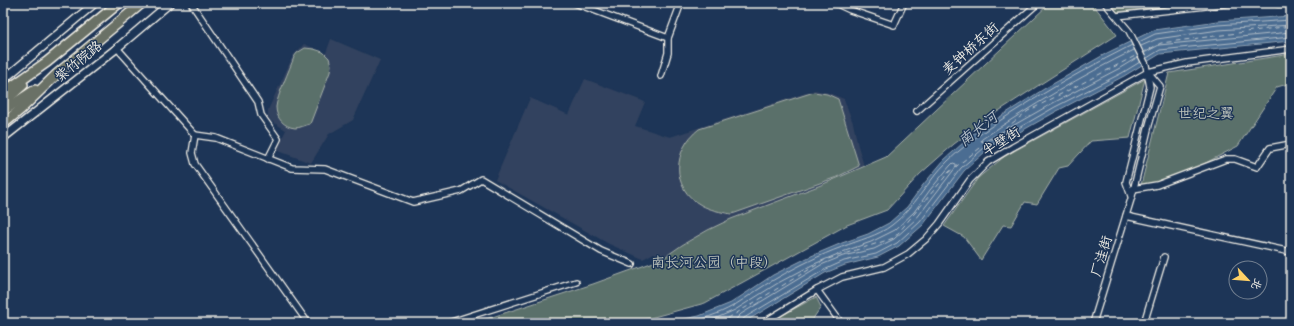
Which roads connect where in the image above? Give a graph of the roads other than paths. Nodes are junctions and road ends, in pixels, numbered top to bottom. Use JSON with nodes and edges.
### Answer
{"nodes":[{"id":1,"x":95,"y":3,"type":"edge"},
{"id":2,"x":119,"y":3,"type":"edge"},
{"id":3,"x":142,"y":3,"type":"edge"},
{"id":4,"x":170,"y":3,"type":"edge"},
{"id":5,"x":191,"y":3,"type":"edge"},
{"id":6,"x":575,"y":3,"type":"edge"},
{"id":7,"x":681,"y":3,"type":"edge"},
{"id":8,"x":835,"y":3,"type":"edge"},
{"id":9,"x":904,"y":3,"type":"edge"},
{"id":10,"x":1038,"y":3,"type":"edge"},
{"id":11,"x":1105,"y":3,"type":"edge"},
{"id":12,"x":1232,"y":3,"type":"edge"},
{"id":13,"x":1276,"y":3,"type":"edge"},
{"id":14,"x":1290,"y":3,"type":"edge"},
{"id":15,"x":1117,"y":16,"type":"junction"},
{"id":16,"x":668,"y":38,"type":"junction"},
{"id":17,"x":117,"y":48,"type":"junction"},
{"id":18,"x":1291,"y":49,"type":"edge"},
{"id":19,"x":47,"y":62,"type":"junction"},
{"id":20,"x":1148,"y":72,"type":"junction"},
{"id":21,"x":57,"y":74,"type":"junction"},
{"id":22,"x":661,"y":76,"type":"dead end"},
{"id":23,"x":3,"y":80,"type":"edge"},
{"id":24,"x":3,"y":93,"type":"edge"},
{"id":25,"x":3,"y":103,"type":"edge"},
{"id":26,"x":917,"y":111,"type":"dead end"},
{"id":27,"x":3,"y":112,"type":"edge"},
{"id":28,"x":3,"y":124,"type":"edge"},
{"id":29,"x":194,"y":135,"type":"junction"},
{"id":30,"x":3,"y":138,"type":"edge"},
{"id":31,"x":1291,"y":144,"type":"edge"},
{"id":32,"x":268,"y":158,"type":"junction"},
{"id":33,"x":1133,"y":189,"type":"junction"},
{"id":34,"x":1132,"y":196,"type":"junction"},
{"id":35,"x":1126,"y":216,"type":"junction"},
{"id":36,"x":1291,"y":252,"type":"edge"},
{"id":37,"x":1164,"y":257,"type":"dead end"},
{"id":38,"x":632,"y":264,"type":"dead end"},
{"id":39,"x":576,"y":282,"type":"dead end"},
{"id":40,"x":817,"y":290,"type":"junction"},
{"id":41,"x":308,"y":323,"type":"edge"},
{"id":42,"x":448,"y":323,"type":"edge"},
{"id":43,"x":763,"y":323,"type":"edge"},
{"id":44,"x":841,"y":323,"type":"edge"},
{"id":45,"x":1092,"y":323,"type":"edge"},
{"id":46,"x":1144,"y":323,"type":"edge"}],
"edges":[{"from":1,"to":23,"type":"street"},
{"from":2,"to":19,"type":"highway","name":"紫竹院路"},
{"from":3,"to":21,"type":"highway","name":"紫竹院路"},
{"from":4,"to":17,"type":"street","name":"紫竹院路"},
{"from":5,"to":32,"type":"street"},
{"from":6,"to":16,"type":"street"},
{"from":7,"to":16,"type":"street"},
{"from":8,"to":9,"type":"street"},
{"from":10,"to":26,"type":"street","name":"麦钟桥东街"},
{"from":11,"to":15,"type":"street"},
{"from":12,"to":15,"type":"street"},
{"from":13,"to":14,"type":"street"},
{"from":15,"to":20,"type":"street"},
{"from":16,"to":22,"type":"street"},
{"from":17,"to":29,"type":"street"},
{"from":17,"to":30,"type":"street","name":"紫竹院路"},
{"from":18,"to":20,"type":"street","name":"半壁街"},
{"from":19,"to":24,"type":"highway","name":"紫竹院路"},
{"from":19,"to":25,"type":"highway"},
{"from":20,"to":33,"type":"street","name":"厂洼街"},
{"from":20,"to":34,"type":"street"},
{"from":20,"to":40,"type":"street","name":"半壁街"},
{"from":21,"to":27,"type":"highway"},
{"from":21,"to":28,"type":"highway","name":"紫竹院路"},
{"from":29,"to":32,"type":"street"},
{"from":29,"to":41,"type":"street"},
{"from":31,"to":33,"type":"street"},
{"from":32,"to":38,"type":"street"},
{"from":33,"to":34,"type":"street","name":"厂洼街"},
{"from":34,"to":35,"type":"street","name":"厂洼街"},
{"from":35,"to":36,"type":"street"},
{"from":35,"to":45,"type":"street","name":"厂洼街"},
{"from":37,"to":46,"type":"street"},
{"from":39,"to":42,"type":"street"},
{"from":40,"to":43,"type":"street","name":"半壁街"},
{"from":40,"to":44,"type":"street"}]}
